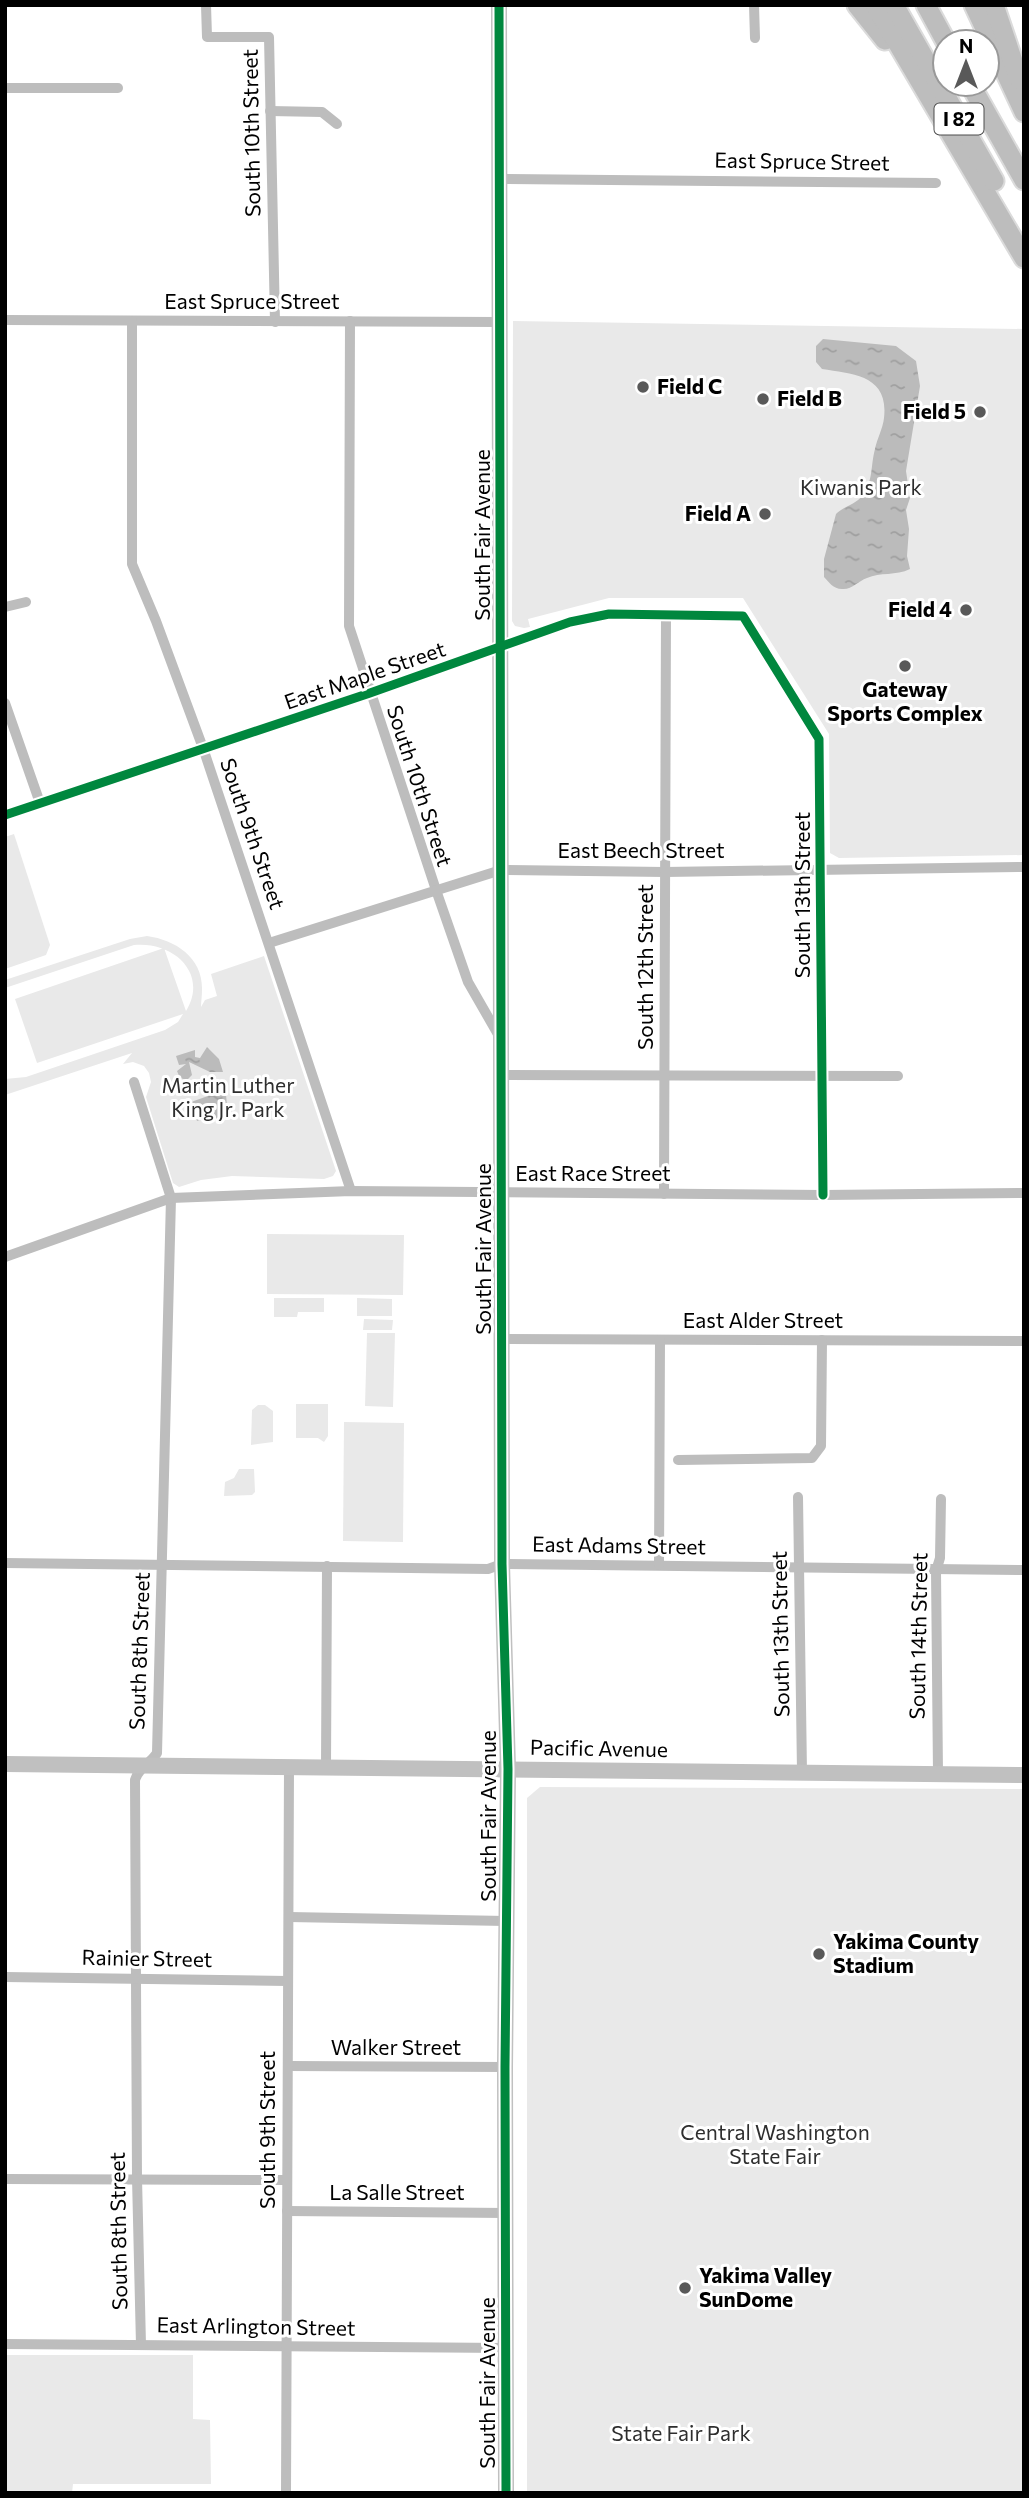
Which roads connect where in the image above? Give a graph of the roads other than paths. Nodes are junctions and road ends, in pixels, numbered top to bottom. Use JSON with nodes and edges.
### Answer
{"nodes":[{"id":1,"x":206,"y":5,"type":"edge"},
{"id":2,"x":499,"y":5,"type":"edge"},
{"id":3,"x":754,"y":5,"type":"edge"},
{"id":4,"x":857,"y":5,"type":"edge"},
{"id":5,"x":875,"y":5,"type":"edge"},
{"id":6,"x":894,"y":5,"type":"edge"},
{"id":7,"x":926,"y":5,"type":"edge"},
{"id":8,"x":974,"y":5,"type":"edge"},
{"id":9,"x":994,"y":5,"type":"edge"},
{"id":10,"x":938,"y":28,"type":"edge"},
{"id":11,"x":755,"y":38,"type":"dead end"},
{"id":12,"x":5,"y":88,"type":"edge"},
{"id":13,"x":118,"y":88,"type":"dead end"},
{"id":14,"x":1024,"y":93,"type":"edge"},
{"id":15,"x":928,"y":95,"type":"junction"},
{"id":16,"x":978,"y":98,"type":"edge"},
{"id":17,"x":271,"y":111,"type":"junction"},
{"id":18,"x":1024,"y":112,"type":"edge"},
{"id":19,"x":337,"y":124,"type":"dead end"},
{"id":20,"x":499,"y":179,"type":"junction"},
{"id":21,"x":1024,"y":180,"type":"edge"},
{"id":22,"x":936,"y":183,"type":"dead end"},
{"id":23,"x":1024,"y":233,"type":"edge"},
{"id":24,"x":1024,"y":258,"type":"edge"},
{"id":25,"x":5,"y":320,"type":"edge"},
{"id":26,"x":132,"y":321,"type":"junction"},
{"id":27,"x":350,"y":321,"type":"junction"},
{"id":28,"x":275,"y":322,"type":"junction"},
{"id":29,"x":500,"y":322,"type":"junction"},
{"id":30,"x":26,"y":602,"type":"dead end"},
{"id":31,"x":5,"y":607,"type":"edge"},
{"id":32,"x":666,"y":614,"type":"junction"},
{"id":33,"x":743,"y":616,"type":"joint"},
{"id":34,"x":500,"y":648,"type":"junction"},
{"id":35,"x":370,"y":693,"type":"junction"},
{"id":36,"x":5,"y":703,"type":"edge"},
{"id":37,"x":203,"y":748,"type":"junction"},
{"id":38,"x":40,"y":803,"type":"junction"},
{"id":39,"x":5,"y":815,"type":"edge"},
{"id":40,"x":1024,"y":867,"type":"edge"},
{"id":41,"x":501,"y":870,"type":"junction"},
{"id":42,"x":820,"y":870,"type":"junction"},
{"id":43,"x":665,"y":872,"type":"junction"},
{"id":44,"x":436,"y":890,"type":"junction"},
{"id":45,"x":270,"y":943,"type":"junction"},
{"id":46,"x":502,"y":1040,"type":"junction"},
{"id":47,"x":502,"y":1074,"type":"junction"},
{"id":48,"x":664,"y":1075,"type":"junction"},
{"id":49,"x":822,"y":1076,"type":"junction"},
{"id":50,"x":898,"y":1076,"type":"dead end"},
{"id":51,"x":134,"y":1082,"type":"dead end"},
{"id":52,"x":351,"y":1191,"type":"junction"},
{"id":53,"x":500,"y":1193,"type":"junction"},
{"id":54,"x":1024,"y":1193,"type":"edge"},
{"id":55,"x":664,"y":1194,"type":"junction"},
{"id":56,"x":823,"y":1195,"type":"junction"},
{"id":57,"x":171,"y":1198,"type":"junction"},
{"id":58,"x":5,"y":1257,"type":"edge"},
{"id":59,"x":502,"y":1339,"type":"junction"},
{"id":60,"x":660,"y":1340,"type":"junction"},
{"id":61,"x":822,"y":1340,"type":"junction"},
{"id":62,"x":1024,"y":1341,"type":"edge"},
{"id":63,"x":678,"y":1460,"type":"dead end"},
{"id":64,"x":799,"y":1497,"type":"dead end"},
{"id":65,"x":941,"y":1499,"type":"dead end"},
{"id":66,"x":5,"y":1563,"type":"edge"},
{"id":67,"x":162,"y":1563,"type":"junction"},
{"id":68,"x":502,"y":1564,"type":"junction"},
{"id":69,"x":660,"y":1564,"type":"junction"},
{"id":70,"x":327,"y":1566,"type":"junction"},
{"id":71,"x":800,"y":1569,"type":"junction"},
{"id":72,"x":1024,"y":1570,"type":"edge"},
{"id":73,"x":936,"y":1571,"type":"junction"},
{"id":74,"x":5,"y":1764,"type":"edge"},
{"id":75,"x":145,"y":1765,"type":"junction"},
{"id":76,"x":289,"y":1767,"type":"junction"},
{"id":77,"x":326,"y":1767,"type":"junction"},
{"id":78,"x":508,"y":1769,"type":"junction"},
{"id":79,"x":802,"y":1772,"type":"junction"},
{"id":80,"x":938,"y":1774,"type":"junction"},
{"id":81,"x":1024,"y":1774,"type":"edge"},
{"id":82,"x":289,"y":1917,"type":"junction"},
{"id":83,"x":506,"y":1921,"type":"junction"},
{"id":84,"x":5,"y":1977,"type":"edge"},
{"id":85,"x":135,"y":1978,"type":"junction"},
{"id":86,"x":288,"y":1981,"type":"junction"},
{"id":87,"x":288,"y":2066,"type":"junction"},
{"id":88,"x":505,"y":2067,"type":"junction"},
{"id":89,"x":137,"y":2178,"type":"junction"},
{"id":90,"x":5,"y":2179,"type":"edge"},
{"id":91,"x":287,"y":2180,"type":"junction"},
{"id":92,"x":288,"y":2211,"type":"junction"},
{"id":93,"x":506,"y":2213,"type":"junction"},
{"id":94,"x":5,"y":2344,"type":"edge"},
{"id":95,"x":141,"y":2345,"type":"junction"},
{"id":96,"x":286,"y":2348,"type":"junction"},
{"id":97,"x":507,"y":2348,"type":"junction"},
{"id":98,"x":286,"y":2493,"type":"edge"},
{"id":99,"x":506,"y":2493,"type":"edge"}],
"edges":[{"from":1,"to":17,"type":"street","name":"South 10th Street"},
{"from":2,"to":20,"type":"street","name":"South Fair Avenue"},
{"from":3,"to":11,"type":"street"},
{"from":4,"to":15,"type":"highway"},
{"from":5,"to":15,"type":"highway"},
{"from":6,"to":23,"type":"highway","number":"I 82"},
{"from":7,"to":10,"type":"highway"},
{"from":8,"to":18,"type":"highway"},
{"from":9,"to":14,"type":"highway"},
{"from":12,"to":13,"type":"street"},
{"from":15,"to":24,"type":"highway"},
{"from":16,"to":21,"type":"highway","number":"I 82"},
{"from":17,"to":19,"type":"street"},
{"from":17,"to":28,"type":"street","name":"South 10th Street"},
{"from":20,"to":22,"type":"street","name":"East Spruce Street"},
{"from":20,"to":29,"type":"street","name":"South Fair Avenue"},
{"from":25,"to":26,"type":"street","name":"East Spruce Street"},
{"from":26,"to":28,"type":"street","name":"East Spruce Street"},
{"from":26,"to":37,"type":"street","name":"South 9th Street"},
{"from":27,"to":28,"type":"street","name":"East Spruce Street"},
{"from":27,"to":29,"type":"street","name":"East Spruce Street"},
{"from":27,"to":35,"type":"street","name":"South 10th Street"},
{"from":29,"to":34,"type":"street","name":"South Fair Avenue"},
{"from":30,"to":31,"type":"street"},
{"from":32,"to":33,"type":"street","name":"East Maple Street"},
{"from":32,"to":34,"type":"street","name":"East Maple Street"},
{"from":32,"to":43,"type":"street","name":"South 12th Street"},
{"from":33,"to":42,"type":"street","name":"South 13th Street"},
{"from":34,"to":35,"type":"street","name":"East Maple Street"},
{"from":34,"to":41,"type":"street","name":"South Fair Avenue"},
{"from":35,"to":37,"type":"street","name":"East Maple Street"},
{"from":35,"to":44,"type":"street","name":"South 10th Street"},
{"from":36,"to":38,"type":"street"},
{"from":37,"to":38,"type":"street","name":"East Maple Street"},
{"from":37,"to":45,"type":"street","name":"South 9th Street"},
{"from":38,"to":39,"type":"street","name":"East Maple Street"},
{"from":40,"to":42,"type":"street","name":"East Beech Street"},
{"from":41,"to":43,"type":"street","name":"East Beech Street"},
{"from":41,"to":44,"type":"street","name":"East Beech Street"},
{"from":41,"to":46,"type":"street","name":"South Fair Avenue"},
{"from":42,"to":43,"type":"street","name":"East Beech Street"},
{"from":42,"to":49,"type":"street","name":"South 13th Street"},
{"from":43,"to":48,"type":"street","name":"South 12th Street"},
{"from":44,"to":45,"type":"street","name":"East Beech Street"},
{"from":44,"to":46,"type":"street","name":"South 10th Street"},
{"from":45,"to":52,"type":"street","name":"South 9th Street"},
{"from":46,"to":47,"type":"street","name":"South Fair Avenue"},
{"from":47,"to":48,"type":"street"},
{"from":47,"to":53,"type":"street","name":"South Fair Avenue"},
{"from":48,"to":49,"type":"street"},
{"from":48,"to":55,"type":"street","name":"South 12th Street"},
{"from":49,"to":50,"type":"street"},
{"from":49,"to":56,"type":"street","name":"South 13th Street"},
{"from":51,"to":57,"type":"street","name":"South 8th Street"},
{"from":52,"to":53,"type":"street","name":"East Race Street"},
{"from":52,"to":57,"type":"street","name":"East Race Street"},
{"from":53,"to":55,"type":"street","name":"East Race Street"},
{"from":53,"to":59,"type":"street","name":"South Fair Avenue"},
{"from":54,"to":56,"type":"street","name":"East Race Street"},
{"from":55,"to":56,"type":"street","name":"East Race Street"},
{"from":57,"to":58,"type":"street","name":"East Race Street"},
{"from":57,"to":67,"type":"street","name":"South 8th Street"},
{"from":59,"to":60,"type":"street","name":"East Alder Street"},
{"from":59,"to":68,"type":"street","name":"South Fair Avenue"},
{"from":60,"to":61,"type":"street","name":"East Alder Street"},
{"from":60,"to":69,"type":"street"},
{"from":61,"to":62,"type":"street","name":"East Alder Street"},
{"from":61,"to":63,"type":"street"},
{"from":64,"to":71,"type":"street","name":"South 13th Street"},
{"from":65,"to":73,"type":"street","name":"South 14th Street"},
{"from":66,"to":67,"type":"street","name":"East Adams Street"},
{"from":67,"to":70,"type":"street","name":"East Adams Street"},
{"from":67,"to":75,"type":"street","name":"South 8th Street"},
{"from":68,"to":69,"type":"street","name":"East Adams Street"},
{"from":68,"to":70,"type":"street","name":"East Adams Street"},
{"from":68,"to":78,"type":"street","name":"South Fair Avenue"},
{"from":69,"to":71,"type":"street","name":"East Adams Street"},
{"from":70,"to":77,"type":"street"},
{"from":71,"to":73,"type":"street","name":"East Adams Street"},
{"from":71,"to":79,"type":"street","name":"South 13th Street"},
{"from":72,"to":73,"type":"street","name":"East Adams Street"},
{"from":73,"to":80,"type":"street","name":"South 14th Street"},
{"from":74,"to":75,"type":"street","name":"Pacific Avenue"},
{"from":75,"to":76,"type":"street","name":"Pacific Avenue"},
{"from":75,"to":85,"type":"street","name":"South 8th Street"},
{"from":76,"to":77,"type":"street","name":"Pacific Avenue"},
{"from":76,"to":82,"type":"street","name":"South 9th Street"},
{"from":77,"to":78,"type":"street","name":"Pacific Avenue"},
{"from":78,"to":79,"type":"street","name":"Pacific Avenue"},
{"from":78,"to":83,"type":"street","name":"South Fair Avenue"},
{"from":79,"to":80,"type":"street","name":"Pacific Avenue"},
{"from":80,"to":81,"type":"street","name":"Pacific Avenue"},
{"from":82,"to":83,"type":"street"},
{"from":82,"to":86,"type":"street","name":"South 9th Street"},
{"from":83,"to":88,"type":"street","name":"South Fair Avenue"},
{"from":84,"to":85,"type":"street","name":"Rainier Street"},
{"from":85,"to":86,"type":"street","name":"Rainier Street"},
{"from":85,"to":89,"type":"street","name":"South 8th Street"},
{"from":86,"to":87,"type":"street","name":"South 9th Street"},
{"from":87,"to":88,"type":"street","name":"Walker Street"},
{"from":87,"to":91,"type":"street","name":"South 9th Street"},
{"from":88,"to":93,"type":"street","name":"South Fair Avenue"},
{"from":89,"to":90,"type":"street"},
{"from":89,"to":91,"type":"street"},
{"from":89,"to":95,"type":"street","name":"South 8th Street"},
{"from":91,"to":92,"type":"street","name":"South 9th Street"},
{"from":92,"to":93,"type":"street","name":"La Salle Street"},
{"from":92,"to":96,"type":"street","name":"South 9th Street"},
{"from":93,"to":97,"type":"street","name":"South Fair Avenue"},
{"from":94,"to":95,"type":"street","name":"East Arlington Street"},
{"from":95,"to":96,"type":"street","name":"East Arlington Street"},
{"from":96,"to":97,"type":"street","name":"East Arlington Street"},
{"from":96,"to":98,"type":"street","name":"South 9th Street"},
{"from":97,"to":99,"type":"street","name":"South Fair Avenue"}]}
